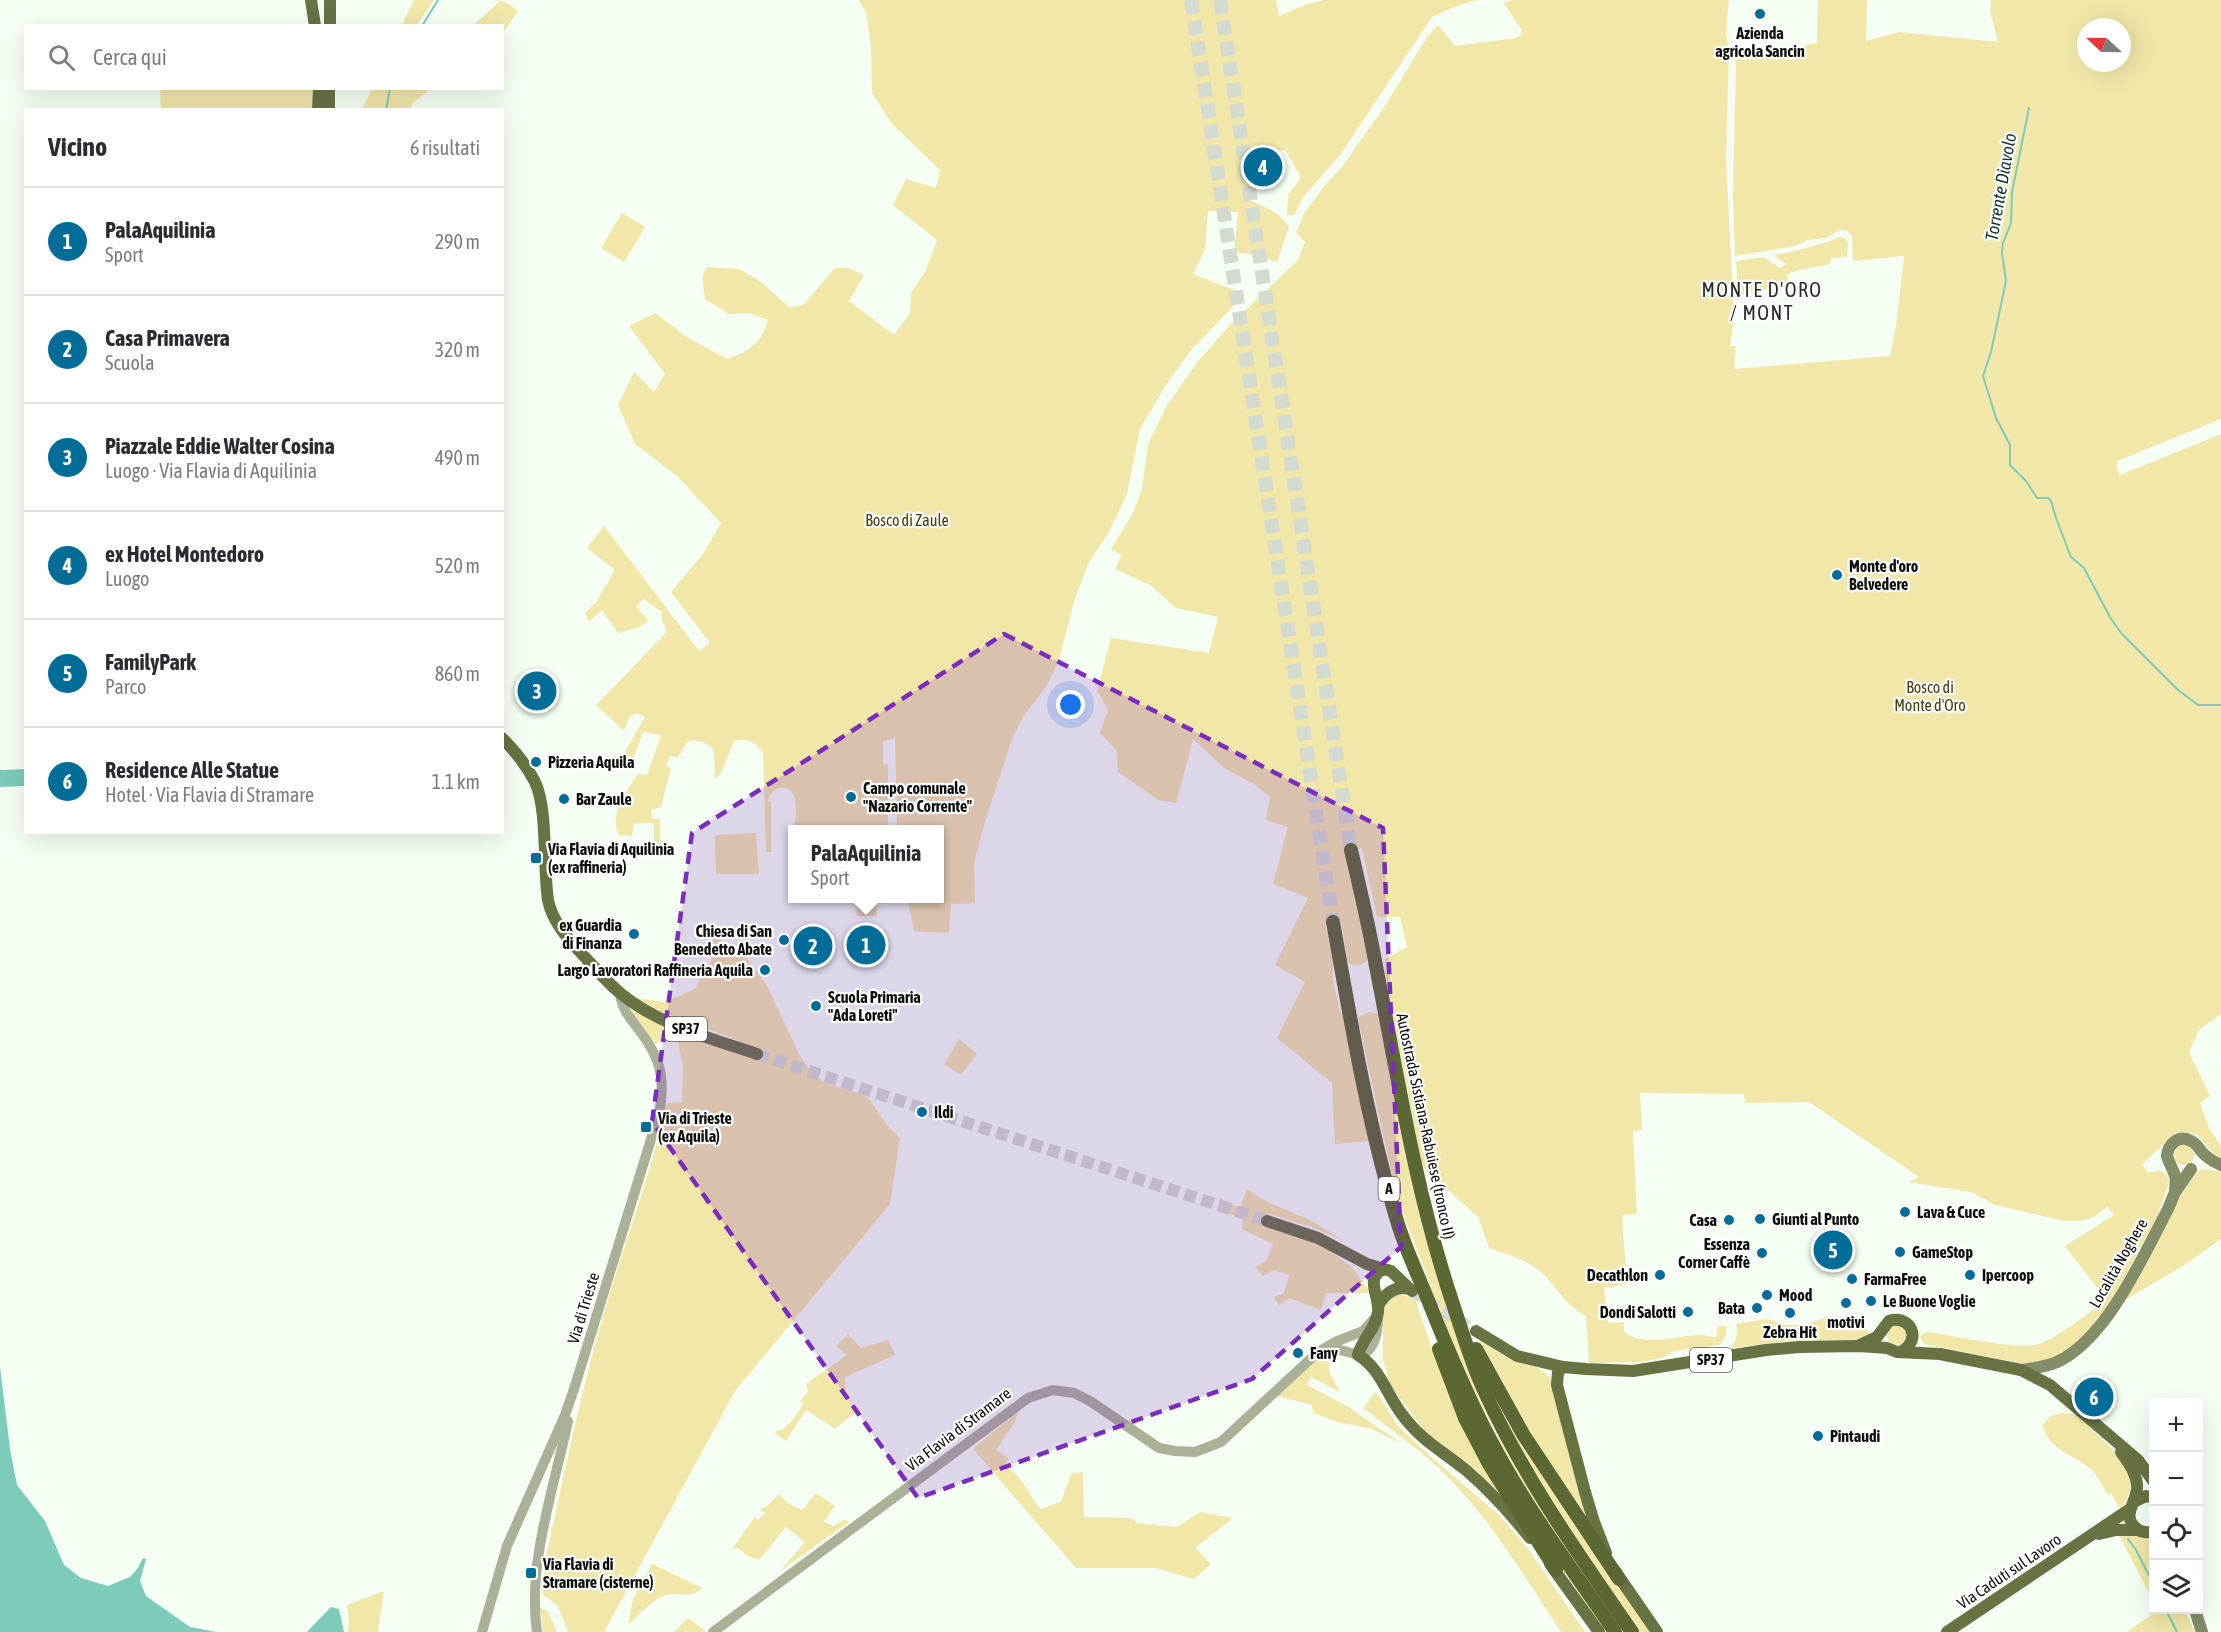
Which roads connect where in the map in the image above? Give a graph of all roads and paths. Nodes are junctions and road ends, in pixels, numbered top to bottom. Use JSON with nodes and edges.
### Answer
{"nodes":[{"id":1,"x":311,"y":0,"type":"edge"},
{"id":2,"x":332,"y":3,"type":"edge"},
{"id":3,"x":315,"y":24,"type":"edge"},
{"id":4,"x":330,"y":24,"type":"edge"},
{"id":5,"x":319,"y":90,"type":"edge"},
{"id":6,"x":329,"y":90,"type":"edge"},
{"id":7,"x":318,"y":108,"type":"edge"},
{"id":8,"x":329,"y":108,"type":"edge"},
{"id":9,"x":504,"y":740,"type":"edge"},
{"id":10,"x":1351,"y":850,"type":"tunnel mouth"},
{"id":11,"x":1332,"y":922,"type":"tunnel mouth"},
{"id":12,"x":620,"y":993,"type":"junction"},
{"id":13,"x":757,"y":1054,"type":"tunnel mouth"},
{"id":14,"x":2199,"y":1149,"type":"junction"},
{"id":15,"x":2220,"y":1165,"type":"edge"},
{"id":16,"x":2174,"y":1168,"type":"junction"},
{"id":17,"x":2193,"y":1168,"type":"junction"},
{"id":18,"x":2175,"y":1192,"type":"junction"},
{"id":19,"x":1267,"y":1221,"type":"tunnel mouth"},
{"id":20,"x":1408,"y":1250,"type":"junction"},
{"id":21,"x":1350,"y":1256,"type":"junction"},
{"id":22,"x":1382,"y":1270,"type":"junction"},
{"id":23,"x":1374,"y":1285,"type":"junction"},
{"id":24,"x":1393,"y":1287,"type":"junction"},
{"id":25,"x":1411,"y":1290,"type":"tunnel mouth"},
{"id":26,"x":1451,"y":1299,"type":"junction"},
{"id":27,"x":1378,"y":1310,"type":"junction"},
{"id":28,"x":1476,"y":1331,"type":"tunnel mouth"},
{"id":29,"x":1881,"y":1334,"type":"junction"},
{"id":30,"x":1912,"y":1340,"type":"junction"},
{"id":31,"x":1859,"y":1346,"type":"junction"},
{"id":32,"x":1887,"y":1348,"type":"junction"},
{"id":33,"x":1323,"y":1350,"type":"junction"},
{"id":34,"x":1902,"y":1351,"type":"junction"},
{"id":35,"x":1932,"y":1353,"type":"junction"},
{"id":36,"x":1358,"y":1355,"type":"junction"},
{"id":37,"x":2059,"y":1361,"type":"junction"},
{"id":38,"x":1563,"y":1367,"type":"junction"},
{"id":39,"x":2021,"y":1370,"type":"junction"},
{"id":40,"x":2050,"y":1385,"type":"junction"},
{"id":41,"x":574,"y":1389,"type":"junction"},
{"id":42,"x":2105,"y":1432,"type":"junction"},
{"id":43,"x":2149,"y":1475,"type":"edge"},
{"id":44,"x":2149,"y":1497,"type":"edge"},
{"id":45,"x":2133,"y":1505,"type":"junction"},
{"id":46,"x":2147,"y":1533,"type":"edge"},
{"id":47,"x":2090,"y":1537,"type":"junction"},
{"id":48,"x":1556,"y":1570,"type":"junction"},
{"id":49,"x":1619,"y":1579,"type":"junction"},
{"id":50,"x":2196,"y":1614,"type":"edge"},
{"id":51,"x":2202,"y":1630,"type":"edge"},
{"id":52,"x":482,"y":1632,"type":"edge"},
{"id":53,"x":537,"y":1632,"type":"edge"},
{"id":54,"x":713,"y":1632,"type":"edge"},
{"id":55,"x":1599,"y":1632,"type":"edge"},
{"id":56,"x":1615,"y":1632,"type":"edge"},
{"id":57,"x":1632,"y":1632,"type":"edge"},
{"id":58,"x":1657,"y":1632,"type":"edge"},
{"id":59,"x":1947,"y":1632,"type":"edge"}],
"edges":[{"from":1,"to":3,"type":"main road"},
{"from":2,"to":4,"type":"main road"},
{"from":5,"to":7,"type":"main road"},
{"from":6,"to":8,"type":"main road"},
{"from":9,"to":12,"type":"main road","number":"SP37"},
{"from":10,"to":26,"type":"highway","name":"Autostrada Sistiana-Rabuiese (tronco II)","number":"A"},
{"from":11,"to":20,"type":"highway","number":"A"},
{"from":12,"to":13,"type":"main road","number":"SP37"},
{"from":12,"to":41,"type":"street","name":"Via di Trieste"},
{"from":14,"to":15,"type":"main road"},
{"from":14,"to":16,"type":"main road"},
{"from":14,"to":17,"type":"main road"},
{"from":15,"to":17,"type":"main road"},
{"from":16,"to":17,"type":"main road"},
{"from":16,"to":18,"type":"main road"},
{"from":17,"to":18,"type":"main road","name":"Località Noghere"},
{"from":18,"to":37,"type":"main road","name":"Località Noghere"},
{"from":19,"to":21,"type":"main road"},
{"from":20,"to":48,"type":"highway"},
{"from":20,"to":56,"type":"highway","number":"A"},
{"from":21,"to":22,"type":"main road"},
{"from":21,"to":23,"type":"main road"},
{"from":22,"to":23,"type":"main road"},
{"from":22,"to":24,"type":"main road"},
{"from":23,"to":24,"type":"main road"},
{"from":23,"to":27,"type":"main road"},
{"from":24,"to":25,"type":"main road"},
{"from":24,"to":27,"type":"main road"},
{"from":26,"to":49,"type":"highway"},
{"from":26,"to":57,"type":"highway","name":"Autostrada Sistiana-Rabuiese (tronco II)","number":"A"},
{"from":27,"to":33,"type":"street","name":"Via Flavia di Stramare"},
{"from":27,"to":36,"type":"main road"},
{"from":28,"to":38,"type":"main road","number":"SP37"},
{"from":29,"to":30,"type":"main road","number":"SP37"},
{"from":29,"to":31,"type":"main road","number":"SP37"},
{"from":29,"to":32,"type":"main road"},
{"from":30,"to":34,"type":"main road"},
{"from":30,"to":35,"type":"main road","number":"SP37"},
{"from":31,"to":32,"type":"main road","number":"SP37"},
{"from":31,"to":38,"type":"main road","number":"SP37"},
{"from":32,"to":34,"type":"main road","number":"SP37"},
{"from":33,"to":36,"type":"street"},
{"from":33,"to":54,"type":"street","name":"Via Flavia di Stramare"},
{"from":34,"to":35,"type":"main road","number":"SP37"},
{"from":35,"to":39,"type":"main road","number":"SP37"},
{"from":36,"to":48,"type":"main road"},
{"from":37,"to":39,"type":"main road","name":"Località Noghere"},
{"from":37,"to":40,"type":"main road"},
{"from":38,"to":49,"type":"main road"},
{"from":39,"to":40,"type":"main road","number":"SP37"},
{"from":40,"to":42,"type":"main road","number":"SP37"},
{"from":41,"to":52,"type":"street","name":"Via di Trieste"},
{"from":41,"to":53,"type":"street"},
{"from":42,"to":43,"type":"main road","number":"SP37"},
{"from":42,"to":45,"type":"main road","number":"SP37"},
{"from":44,"to":45,"type":"main road"},
{"from":45,"to":46,"type":"main road","number":"SP37"},
{"from":45,"to":47,"type":"main road","name":"Via Caduti sul Lavoro"},
{"from":46,"to":47,"type":"main road","name":"Via Caduti sul Lavoro"},
{"from":47,"to":59,"type":"main road","name":"Via Caduti sul Lavoro"},
{"from":48,"to":55,"type":"main road"},
{"from":49,"to":58,"type":"main road"},
{"from":50,"to":51,"type":"main road"}]}
